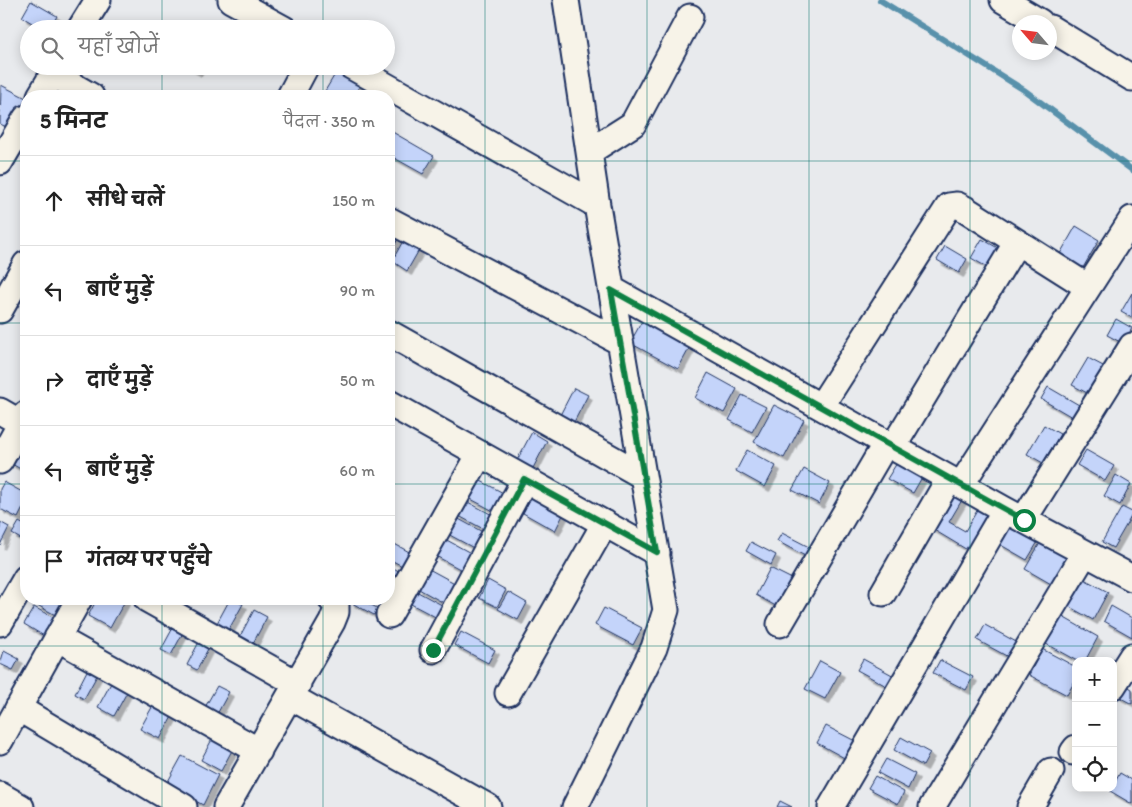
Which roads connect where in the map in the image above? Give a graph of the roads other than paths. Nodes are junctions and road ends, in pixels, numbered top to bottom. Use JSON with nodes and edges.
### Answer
{"nodes":[{"id":1,"x":98,"y":0,"type":"edge"},
{"id":2,"x":231,"y":0,"type":"edge"},
{"id":3,"x":566,"y":0,"type":"edge"},
{"id":4,"x":1003,"y":0,"type":"edge"},
{"id":5,"x":1028,"y":15,"type":"edge"},
{"id":6,"x":690,"y":17,"type":"dead end"},
{"id":7,"x":86,"y":20,"type":"edge"},
{"id":8,"x":268,"y":20,"type":"edge"},
{"id":9,"x":1057,"y":32,"type":"edge"},
{"id":10,"x":52,"y":75,"type":"edge"},
{"id":11,"x":62,"y":75,"type":"edge"},
{"id":12,"x":301,"y":75,"type":"edge"},
{"id":13,"x":367,"y":75,"type":"edge"},
{"id":14,"x":1132,"y":78,"type":"edge"},
{"id":15,"x":43,"y":90,"type":"edge"},
{"id":16,"x":83,"y":90,"type":"edge"},
{"id":17,"x":293,"y":90,"type":"edge"},
{"id":18,"x":393,"y":90,"type":"edge"},
{"id":19,"x":395,"y":91,"type":"edge"},
{"id":20,"x":20,"y":134,"type":"edge"},
{"id":21,"x":13,"y":152,"type":"edge"},
{"id":22,"x":589,"y":152,"type":"junction"},
{"id":23,"x":596,"y":205,"type":"junction"},
{"id":24,"x":1132,"y":219,"type":"edge"},
{"id":25,"x":395,"y":223,"type":"edge"},
{"id":26,"x":1017,"y":242,"type":"junction"},
{"id":27,"x":20,"y":275,"type":"edge"},
{"id":28,"x":1088,"y":288,"type":"junction"},
{"id":29,"x":611,"y":290,"type":"junction"},
{"id":30,"x":0,"y":310,"type":"edge"},
{"id":31,"x":395,"y":336,"type":"edge"},
{"id":32,"x":620,"y":342,"type":"junction"},
{"id":33,"x":1132,"y":346,"type":"edge"},
{"id":34,"x":395,"y":406,"type":"edge"},
{"id":35,"x":821,"y":406,"type":"junction"},
{"id":36,"x":18,"y":419,"type":"edge"},
{"id":37,"x":890,"y":445,"type":"junction"},
{"id":38,"x":480,"y":454,"type":"junction"},
{"id":39,"x":0,"y":461,"type":"edge"},
{"id":40,"x":644,"y":476,"type":"junction"},
{"id":41,"x":524,"y":479,"type":"junction"},
{"id":42,"x":955,"y":482,"type":"junction"},
{"id":43,"x":1014,"y":515,"type":"junction"},
{"id":44,"x":605,"y":523,"type":"junction"},
{"id":45,"x":657,"y":552,"type":"junction"},
{"id":46,"x":1085,"y":553,"type":"junction"},
{"id":47,"x":1129,"y":570,"type":"edge"},
{"id":48,"x":20,"y":588,"type":"edge"},
{"id":49,"x":883,"y":594,"type":"dead end"},
{"id":50,"x":76,"y":605,"type":"edge"},
{"id":51,"x":157,"y":605,"type":"edge"},
{"id":52,"x":336,"y":605,"type":"edge"},
{"id":53,"x":390,"y":615,"type":"dead end"},
{"id":54,"x":0,"y":623,"type":"edge"},
{"id":55,"x":780,"y":624,"type":"dead end"},
{"id":56,"x":57,"y":638,"type":"junction"},
{"id":57,"x":433,"y":650,"type":"dead end"},
{"id":58,"x":1132,"y":656,"type":"edge"},
{"id":59,"x":1117,"y":680,"type":"edge"},
{"id":60,"x":294,"y":690,"type":"junction"},
{"id":61,"x":508,"y":693,"type":"dead end"},
{"id":62,"x":18,"y":708,"type":"junction"},
{"id":63,"x":0,"y":741,"type":"edge"},
{"id":64,"x":259,"y":750,"type":"junction"},
{"id":65,"x":1051,"y":771,"type":"dead end"},
{"id":66,"x":0,"y":795,"type":"edge"},
{"id":67,"x":21,"y":807,"type":"edge"},
{"id":68,"x":184,"y":807,"type":"edge"},
{"id":69,"x":226,"y":807,"type":"edge"},
{"id":70,"x":488,"y":807,"type":"edge"},
{"id":71,"x":575,"y":807,"type":"edge"},
{"id":72,"x":831,"y":807,"type":"edge"},
{"id":73,"x":932,"y":807,"type":"edge"},
{"id":74,"x":1030,"y":807,"type":"edge"}],
"edges":[{"from":1,"to":7,"type":"street"},
{"from":2,"to":8,"type":"street"},
{"from":3,"to":22,"type":"street"},
{"from":4,"to":5,"type":"street"},
{"from":6,"to":22,"type":"street"},
{"from":9,"to":14,"type":"street"},
{"from":10,"to":15,"type":"street"},
{"from":11,"to":16,"type":"street"},
{"from":12,"to":17,"type":"street"},
{"from":13,"to":18,"type":"street"},
{"from":19,"to":23,"type":"street"},
{"from":20,"to":21,"type":"street"},
{"from":22,"to":23,"type":"street"},
{"from":23,"to":29,"type":"street"},
{"from":24,"to":28,"type":"street"},
{"from":25,"to":32,"type":"street"},
{"from":26,"to":28,"type":"street"},
{"from":26,"to":35,"type":"street"},
{"from":26,"to":37,"type":"street"},
{"from":27,"to":30,"type":"street"},
{"from":28,"to":42,"type":"street"},
{"from":29,"to":32,"type":"street"},
{"from":29,"to":35,"type":"street"},
{"from":31,"to":40,"type":"street"},
{"from":32,"to":40,"type":"street"},
{"from":33,"to":43,"type":"street"},
{"from":34,"to":38,"type":"street"},
{"from":35,"to":37,"type":"street"},
{"from":36,"to":39,"type":"street"},
{"from":37,"to":42,"type":"street"},
{"from":37,"to":55,"type":"street"},
{"from":38,"to":41,"type":"street"},
{"from":38,"to":53,"type":"street"},
{"from":40,"to":45,"type":"street"},
{"from":41,"to":44,"type":"street"},
{"from":41,"to":57,"type":"street"},
{"from":42,"to":43,"type":"street"},
{"from":42,"to":49,"type":"street"},
{"from":43,"to":46,"type":"street"},
{"from":43,"to":72,"type":"street"},
{"from":44,"to":45,"type":"street"},
{"from":44,"to":61,"type":"street"},
{"from":45,"to":71,"type":"street"},
{"from":46,"to":47,"type":"street"},
{"from":46,"to":73,"type":"street"},
{"from":48,"to":54,"type":"street"},
{"from":50,"to":56,"type":"street"},
{"from":51,"to":60,"type":"street"},
{"from":52,"to":60,"type":"street"},
{"from":56,"to":62,"type":"street"},
{"from":56,"to":64,"type":"street"},
{"from":58,"to":59,"type":"street"},
{"from":60,"to":64,"type":"street"},
{"from":60,"to":70,"type":"street"},
{"from":62,"to":63,"type":"street"},
{"from":62,"to":68,"type":"street"},
{"from":64,"to":69,"type":"street"},
{"from":65,"to":74,"type":"street"},
{"from":66,"to":67,"type":"street"}]}
